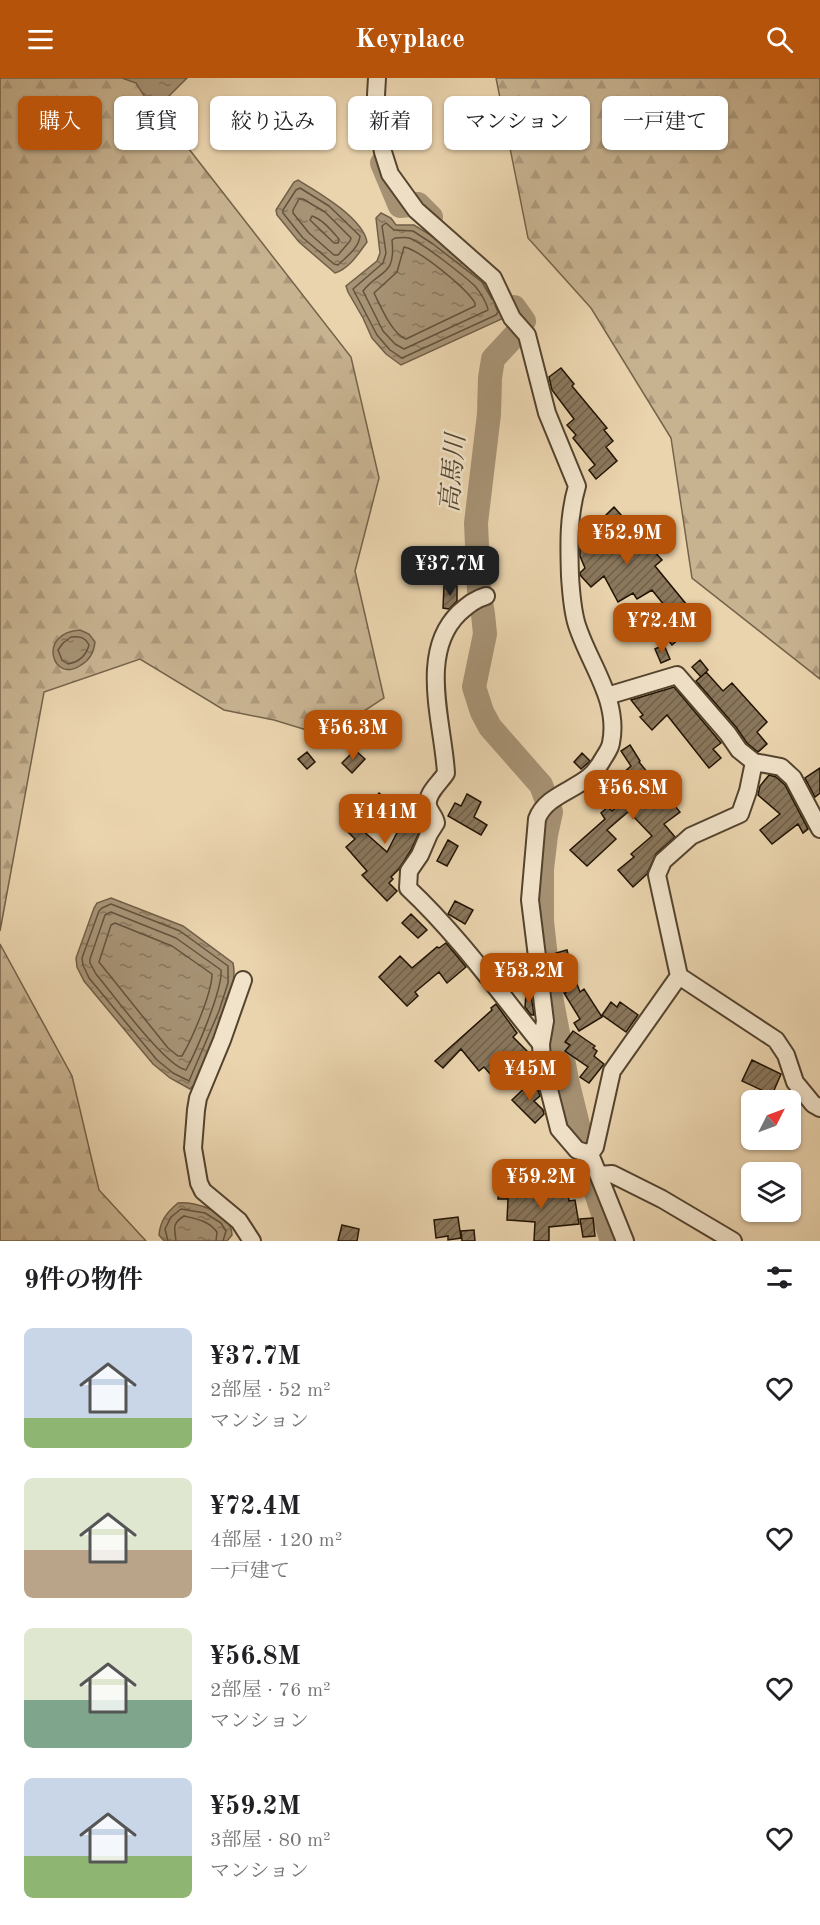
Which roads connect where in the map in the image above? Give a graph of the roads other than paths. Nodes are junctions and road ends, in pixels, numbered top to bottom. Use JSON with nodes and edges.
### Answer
{"nodes":[{"id":1,"x":377,"y":78,"type":"edge"},
{"id":2,"x":486,"y":596,"type":"dead end"},
{"id":3,"x":607,"y":696,"type":"junction"},
{"id":4,"x":754,"y":762,"type":"junction"},
{"id":5,"x":820,"y":829,"type":"edge"},
{"id":6,"x":680,"y":976,"type":"junction"},
{"id":7,"x":243,"y":980,"type":"dead end"},
{"id":8,"x":541,"y":1044,"type":"junction"},
{"id":9,"x":820,"y":1108,"type":"edge"},
{"id":10,"x":590,"y":1155,"type":"junction"},
{"id":11,"x":599,"y":1175,"type":"junction"},
{"id":12,"x":252,"y":1241,"type":"edge"},
{"id":13,"x":625,"y":1241,"type":"edge"},
{"id":14,"x":733,"y":1241,"type":"edge"}],
"edges":[{"from":1,"to":3,"type":"street"},
{"from":2,"to":8,"type":"street"},
{"from":3,"to":4,"type":"street"},
{"from":3,"to":8,"type":"street"},
{"from":4,"to":5,"type":"street"},
{"from":4,"to":6,"type":"street"},
{"from":6,"to":9,"type":"street"},
{"from":6,"to":10,"type":"street"},
{"from":7,"to":12,"type":"street"},
{"from":8,"to":10,"type":"street"},
{"from":10,"to":11,"type":"street"},
{"from":11,"to":13,"type":"street"},
{"from":11,"to":14,"type":"street"}]}
